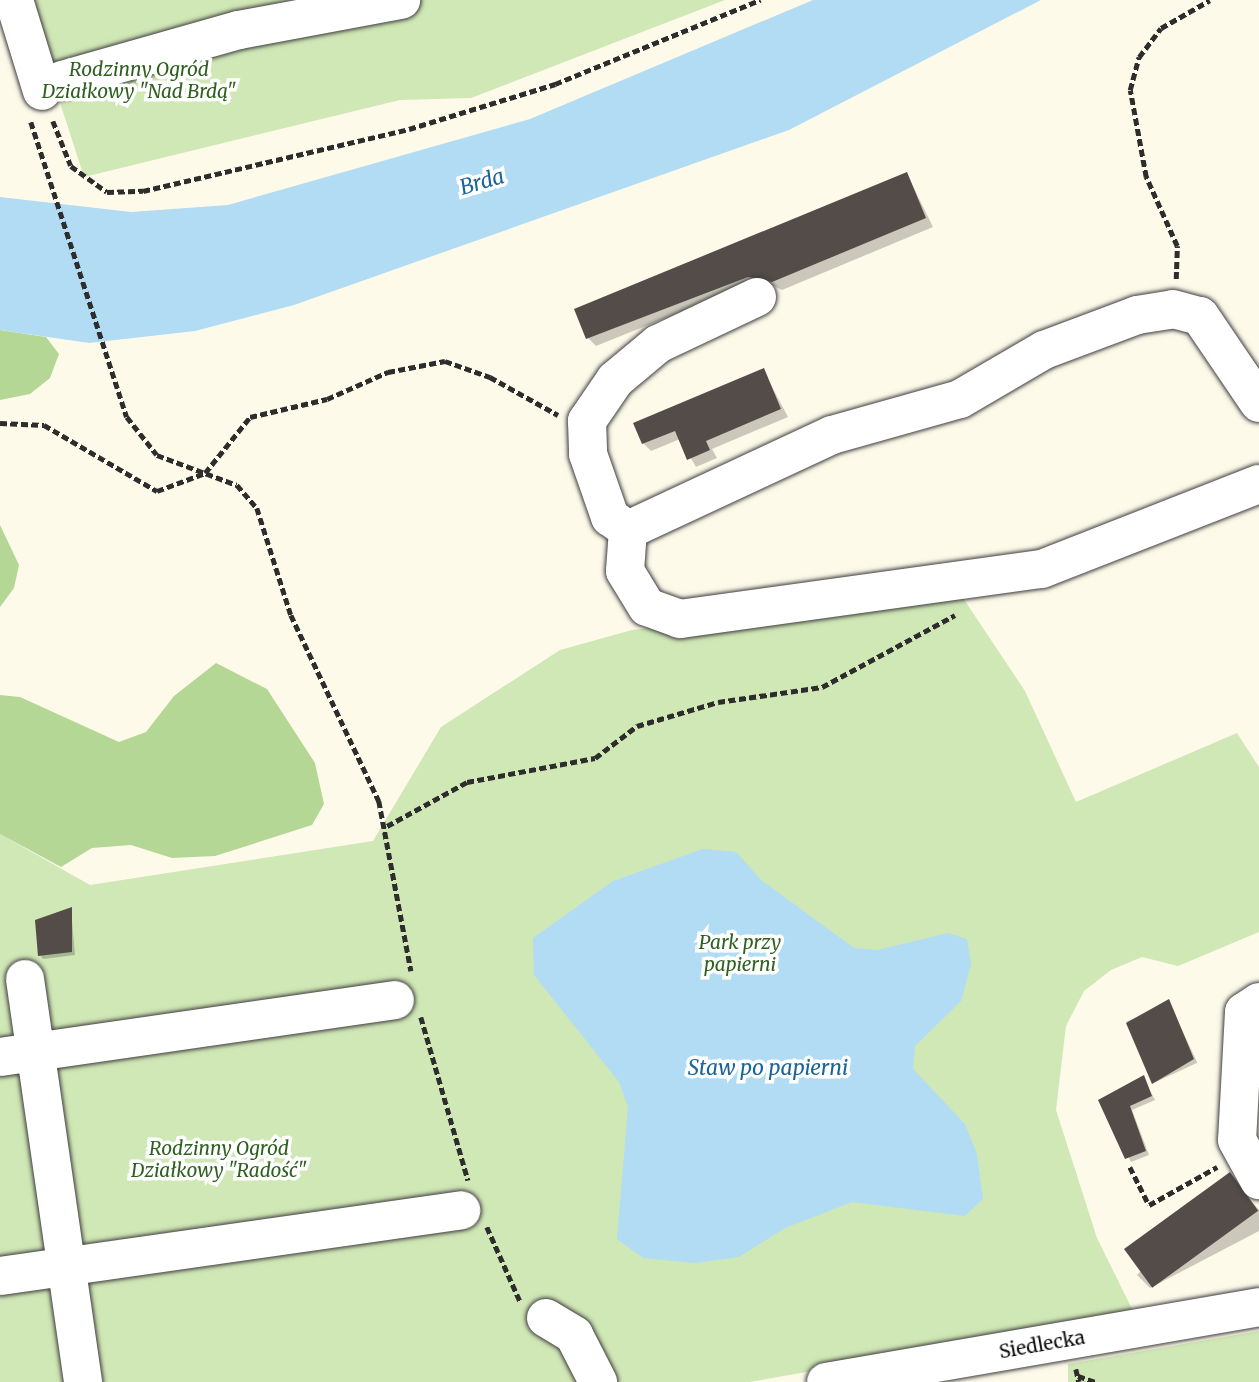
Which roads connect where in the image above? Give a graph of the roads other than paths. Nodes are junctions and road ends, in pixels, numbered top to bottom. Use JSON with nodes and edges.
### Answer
{"nodes":[{"id":1,"x":14,"y":0,"type":"edge"},
{"id":2,"x":401,"y":0,"type":"edge"},
{"id":3,"x":13,"y":45,"type":"edge"},
{"id":4,"x":757,"y":297,"type":"dead end"},
{"id":5,"x":1259,"y":403,"type":"edge"},
{"id":6,"x":1259,"y":484,"type":"edge"},
{"id":7,"x":628,"y":530,"type":"junction"},
{"id":8,"x":25,"y":979,"type":"dead end"},
{"id":9,"x":409,"y":996,"type":"road end"},
{"id":10,"x":1259,"y":1002,"type":"edge"},
{"id":11,"x":18,"y":1054,"type":"edge"},
{"id":12,"x":1251,"y":1166,"type":"edge"},
{"id":13,"x":471,"y":1203,"type":"road end"},
{"id":14,"x":66,"y":1268,"type":"junction"},
{"id":15,"x":0,"y":1276,"type":"edge"},
{"id":16,"x":1259,"y":1307,"type":"edge"},
{"id":17,"x":546,"y":1318,"type":"road end"},
{"id":18,"x":83,"y":1382,"type":"edge"},
{"id":19,"x":598,"y":1382,"type":"edge"},
{"id":20,"x":826,"y":1382,"type":"edge"}],
"edges":[{"from":1,"to":3,"type":"street"},
{"from":2,"to":3,"type":"street"},
{"from":4,"to":7,"type":"street"},
{"from":5,"to":7,"type":"street"},
{"from":6,"to":7,"type":"street"},
{"from":8,"to":11,"type":"street"},
{"from":9,"to":11,"type":"street"},
{"from":10,"to":12,"type":"street"},
{"from":11,"to":14,"type":"street"},
{"from":13,"to":14,"type":"street"},
{"from":14,"to":15,"type":"street"},
{"from":14,"to":18,"type":"street"},
{"from":16,"to":20,"type":"street","name":"Siedlecka"},
{"from":17,"to":19,"type":"street"}]}
